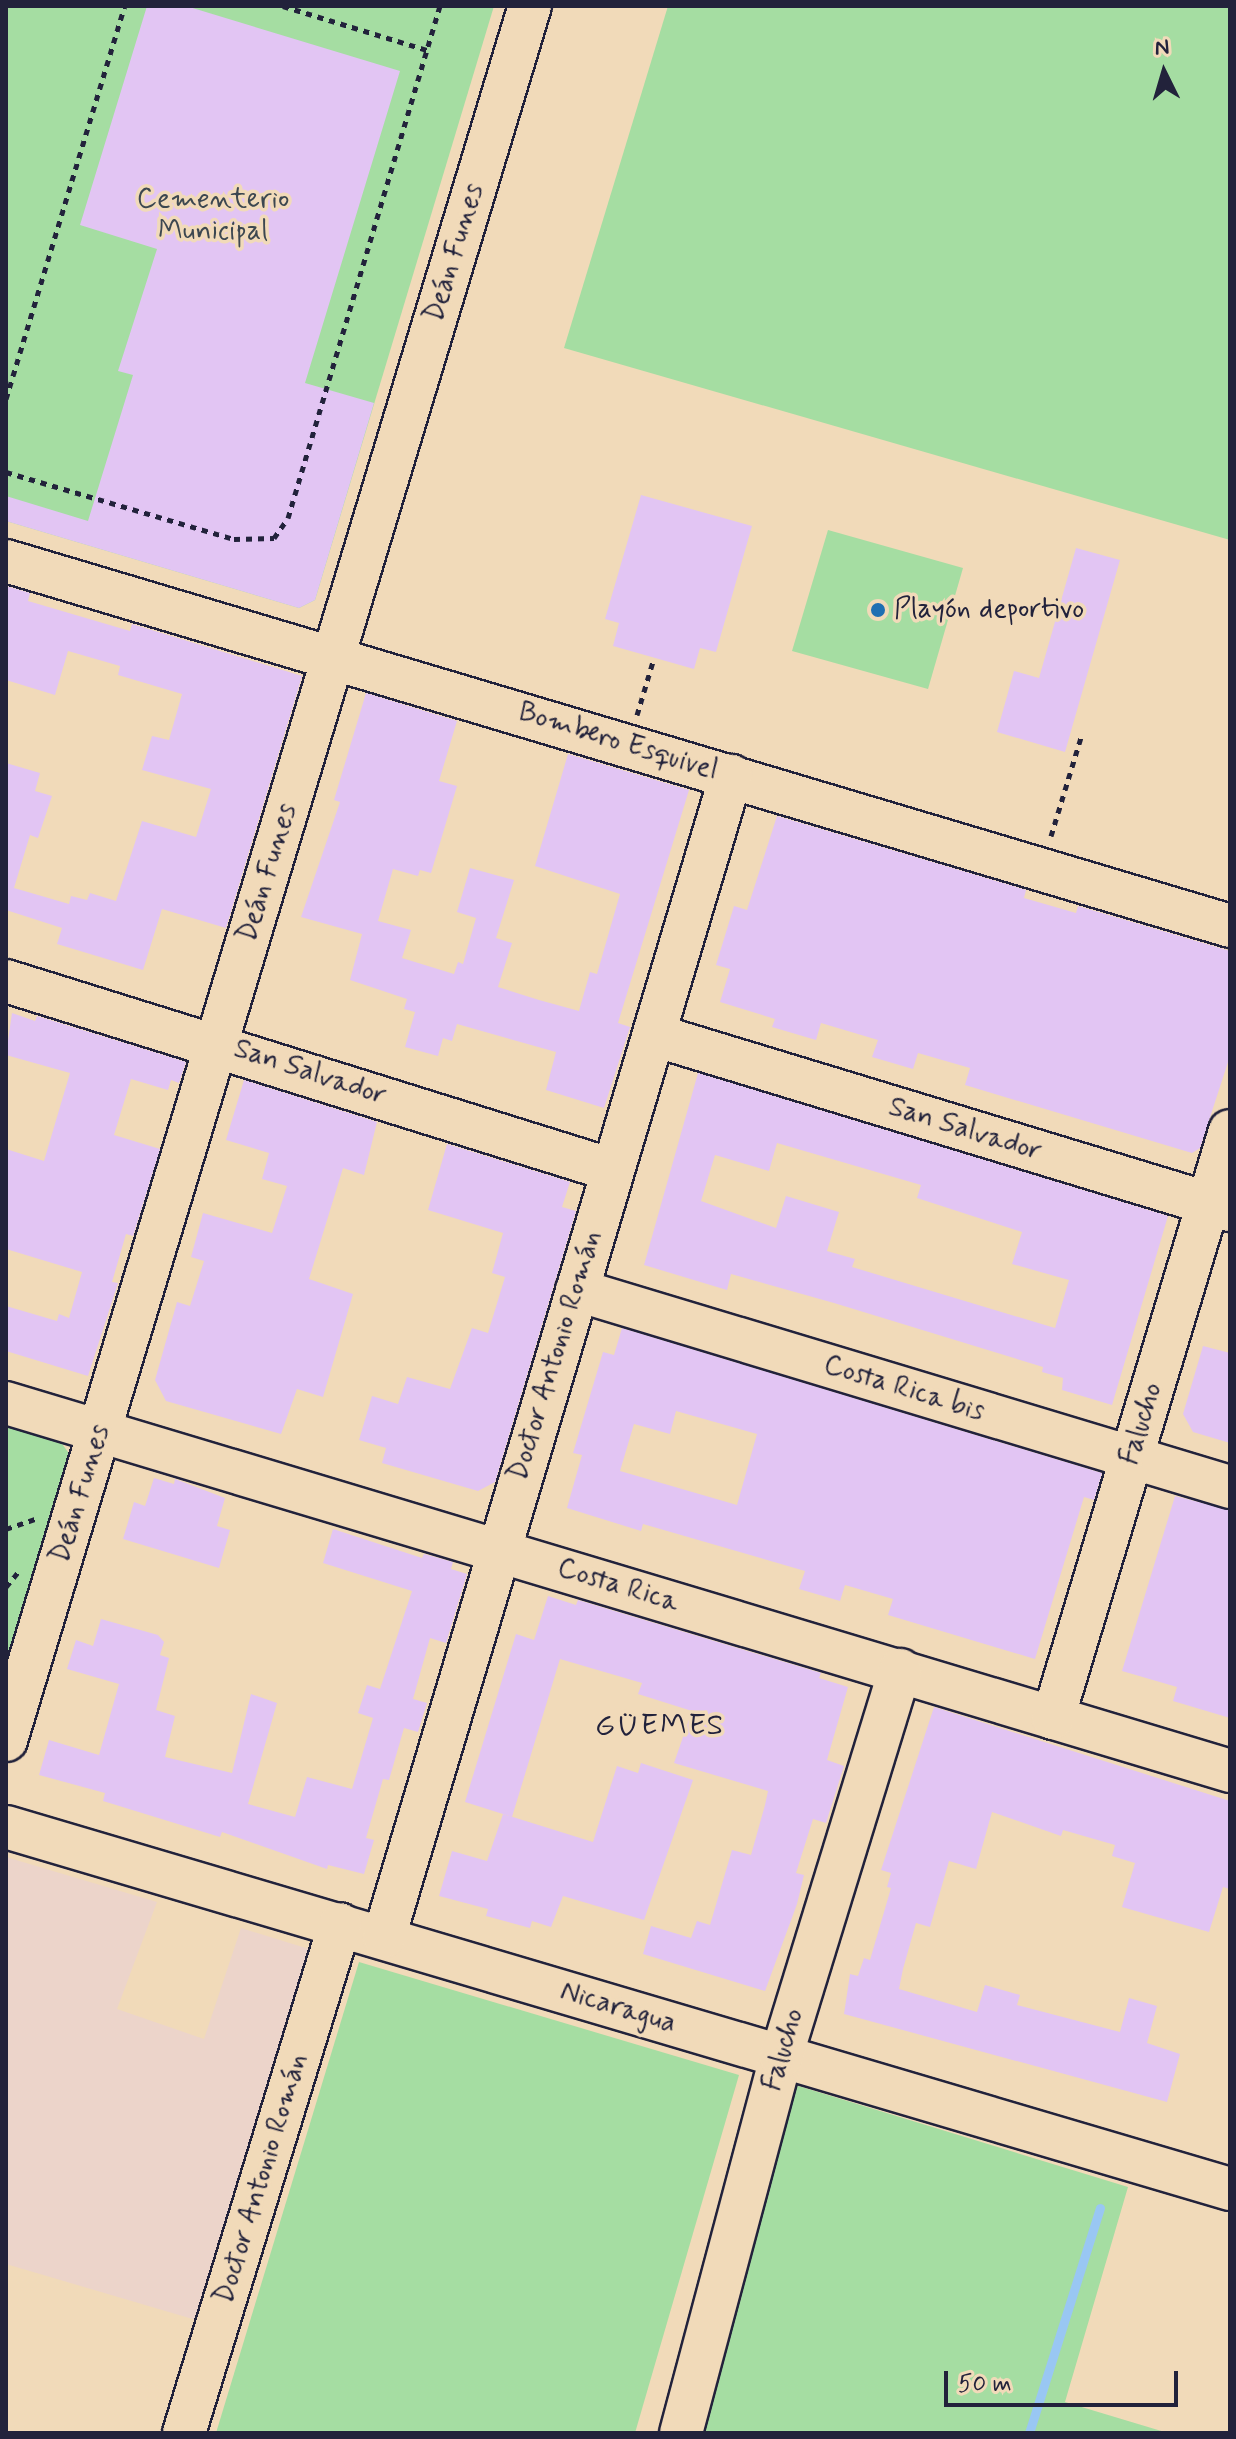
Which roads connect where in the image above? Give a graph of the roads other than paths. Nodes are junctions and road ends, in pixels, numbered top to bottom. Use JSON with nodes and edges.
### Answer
{"nodes":[{"id":1,"x":530,"y":6,"type":"edge"},
{"id":2,"x":6,"y":561,"type":"edge"},
{"id":3,"x":333,"y":657,"type":"junction"},
{"id":4,"x":731,"y":776,"type":"junction"},
{"id":5,"x":1230,"y":926,"type":"edge"},
{"id":6,"x":6,"y":981,"type":"edge"},
{"id":7,"x":654,"y":1035,"type":"junction"},
{"id":8,"x":218,"y":1044,"type":"junction"},
{"id":9,"x":1230,"y":1131,"type":"edge"},
{"id":10,"x":612,"y":1170,"type":"junction"},
{"id":11,"x":1219,"y":1207,"type":"edge"},
{"id":12,"x":577,"y":1290,"type":"junction"},
{"id":13,"x":6,"y":1403,"type":"edge"},
{"id":14,"x":100,"y":1431,"type":"junction"},
{"id":15,"x":1132,"y":1457,"type":"junction"},
{"id":16,"x":1230,"y":1487,"type":"edge"},
{"id":17,"x":498,"y":1551,"type":"junction"},
{"id":18,"x":900,"y":1670,"type":"junction"},
{"id":19,"x":1053,"y":1718,"type":"junction"},
{"id":20,"x":6,"y":1740,"type":"edge"},
{"id":21,"x":1230,"y":1771,"type":"edge"},
{"id":22,"x":6,"y":1827,"type":"edge"},
{"id":23,"x":340,"y":1924,"type":"junction"},
{"id":24,"x":384,"y":1937,"type":"junction"},
{"id":25,"x":781,"y":2057,"type":"junction"},
{"id":26,"x":1230,"y":2189,"type":"edge"},
{"id":27,"x":184,"y":2433,"type":"edge"},
{"id":28,"x":681,"y":2433,"type":"edge"}],
"edges":[{"from":1,"to":3,"type":"street","name":"Deán Funes"},
{"from":2,"to":3,"type":"street","name":"Bombero Esquivel"},
{"from":3,"to":4,"type":"street","name":"Bombero Esquivel"},
{"from":3,"to":8,"type":"street","name":"Deán Funes"},
{"from":4,"to":5,"type":"street","name":"Bombero Esquivel"},
{"from":4,"to":7,"type":"street","name":"Doctor Antonio Román"},
{"from":6,"to":8,"type":"street","name":"San Salvador"},
{"from":7,"to":10,"type":"street","name":"Doctor Antonio Román"},
{"from":7,"to":11,"type":"street","name":"San Salvador"},
{"from":8,"to":10,"type":"street","name":"San Salvador"},
{"from":8,"to":14,"type":"street","name":"Deán Funes"},
{"from":9,"to":11,"type":"street","name":"Falucho"},
{"from":10,"to":12,"type":"street","name":"Doctor Antonio Román"},
{"from":11,"to":15,"type":"street","name":"Falucho"},
{"from":12,"to":15,"type":"street","name":"Costa Rica bis"},
{"from":12,"to":17,"type":"street","name":"Doctor Antonio Román"},
{"from":13,"to":14,"type":"street","name":"Costa Rica"},
{"from":14,"to":17,"type":"street","name":"Costa Rica"},
{"from":14,"to":20,"type":"street","name":"Deán Funes"},
{"from":15,"to":16,"type":"street","name":"Costa Rica bis"},
{"from":15,"to":19,"type":"street","name":"Falucho"},
{"from":17,"to":18,"type":"street","name":"Costa Rica"},
{"from":17,"to":24,"type":"street","name":"Doctor Antonio Román"},
{"from":18,"to":19,"type":"street","name":"Costa Rica"},
{"from":18,"to":25,"type":"street","name":"Falucho"},
{"from":19,"to":21,"type":"street","name":"Costa Rica"},
{"from":22,"to":23,"type":"street","name":"Nicaragua"},
{"from":23,"to":24,"type":"street","name":"Nicaragua"},
{"from":23,"to":27,"type":"street","name":"Doctor Antonio Román"},
{"from":24,"to":25,"type":"street","name":"Nicaragua"},
{"from":25,"to":26,"type":"street","name":"Nicaragua"},
{"from":25,"to":28,"type":"street","name":"Falucho"}]}
